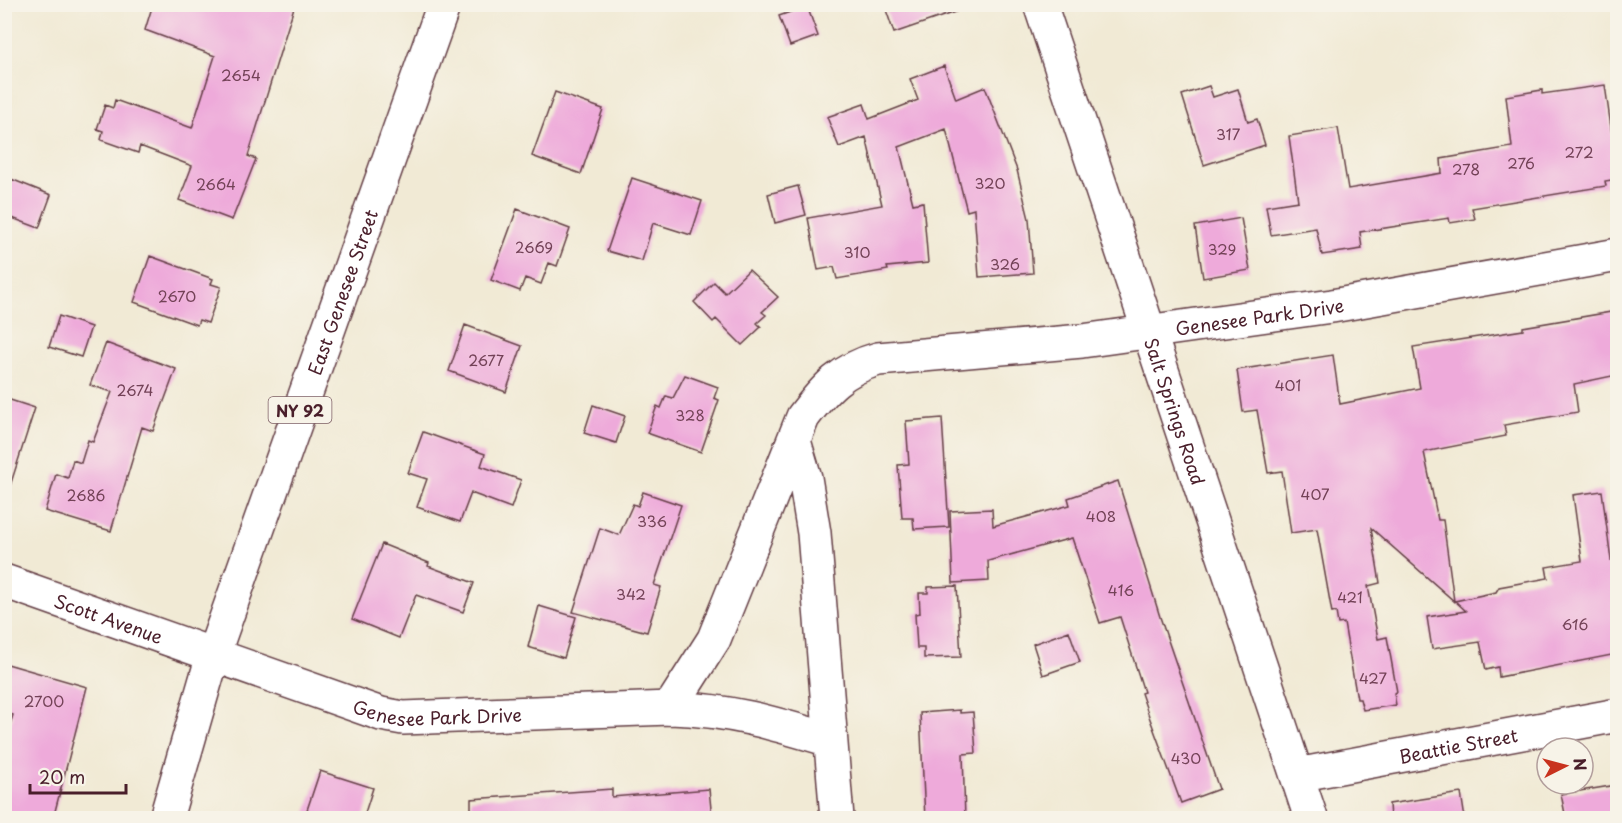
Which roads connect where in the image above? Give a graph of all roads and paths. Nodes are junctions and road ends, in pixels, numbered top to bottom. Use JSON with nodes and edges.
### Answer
{"nodes":[{"id":1,"x":444,"y":4,"type":"edge"},
{"id":2,"x":1040,"y":4,"type":"edge"},
{"id":3,"x":1617,"y":255,"type":"edge"},
{"id":4,"x":1147,"y":331,"type":"junction"},
{"id":5,"x":794,"y":441,"type":"junction"},
{"id":6,"x":4,"y":581,"type":"edge"},
{"id":7,"x":213,"y":655,"type":"junction"},
{"id":8,"x":670,"y":708,"type":"junction"},
{"id":9,"x":1617,"y":715,"type":"edge"},
{"id":10,"x":830,"y":740,"type":"junction"},
{"id":11,"x":1297,"y":775,"type":"junction"},
{"id":12,"x":166,"y":819,"type":"edge"},
{"id":13,"x":837,"y":819,"type":"edge"},
{"id":14,"x":1311,"y":819,"type":"edge"}],
"edges":[{"from":1,"to":7,"type":"street","name":"East Genesee Street","number":"NY 92"},
{"from":2,"to":4,"type":"street","name":"Salt Springs Road"},
{"from":3,"to":4,"type":"street","name":"Genesee Park Drive"},
{"from":4,"to":5,"type":"street","name":"Genesee Park Drive"},
{"from":4,"to":11,"type":"street","name":"Salt Springs Road"},
{"from":5,"to":8,"type":"street","name":"Genesee Park Drive"},
{"from":5,"to":10,"type":"street"},
{"from":6,"to":7,"type":"street","name":"Scott Avenue"},
{"from":7,"to":8,"type":"street","name":"Genesee Park Drive"},
{"from":7,"to":12,"type":"street","name":"East Genesee Street","number":"NY 92"},
{"from":8,"to":10,"type":"street","name":"Genesee Park Drive"},
{"from":9,"to":11,"type":"street","name":"Beattie Street"},
{"from":10,"to":13,"type":"street"},
{"from":11,"to":14,"type":"street","name":"Salt Springs Road"}]}
